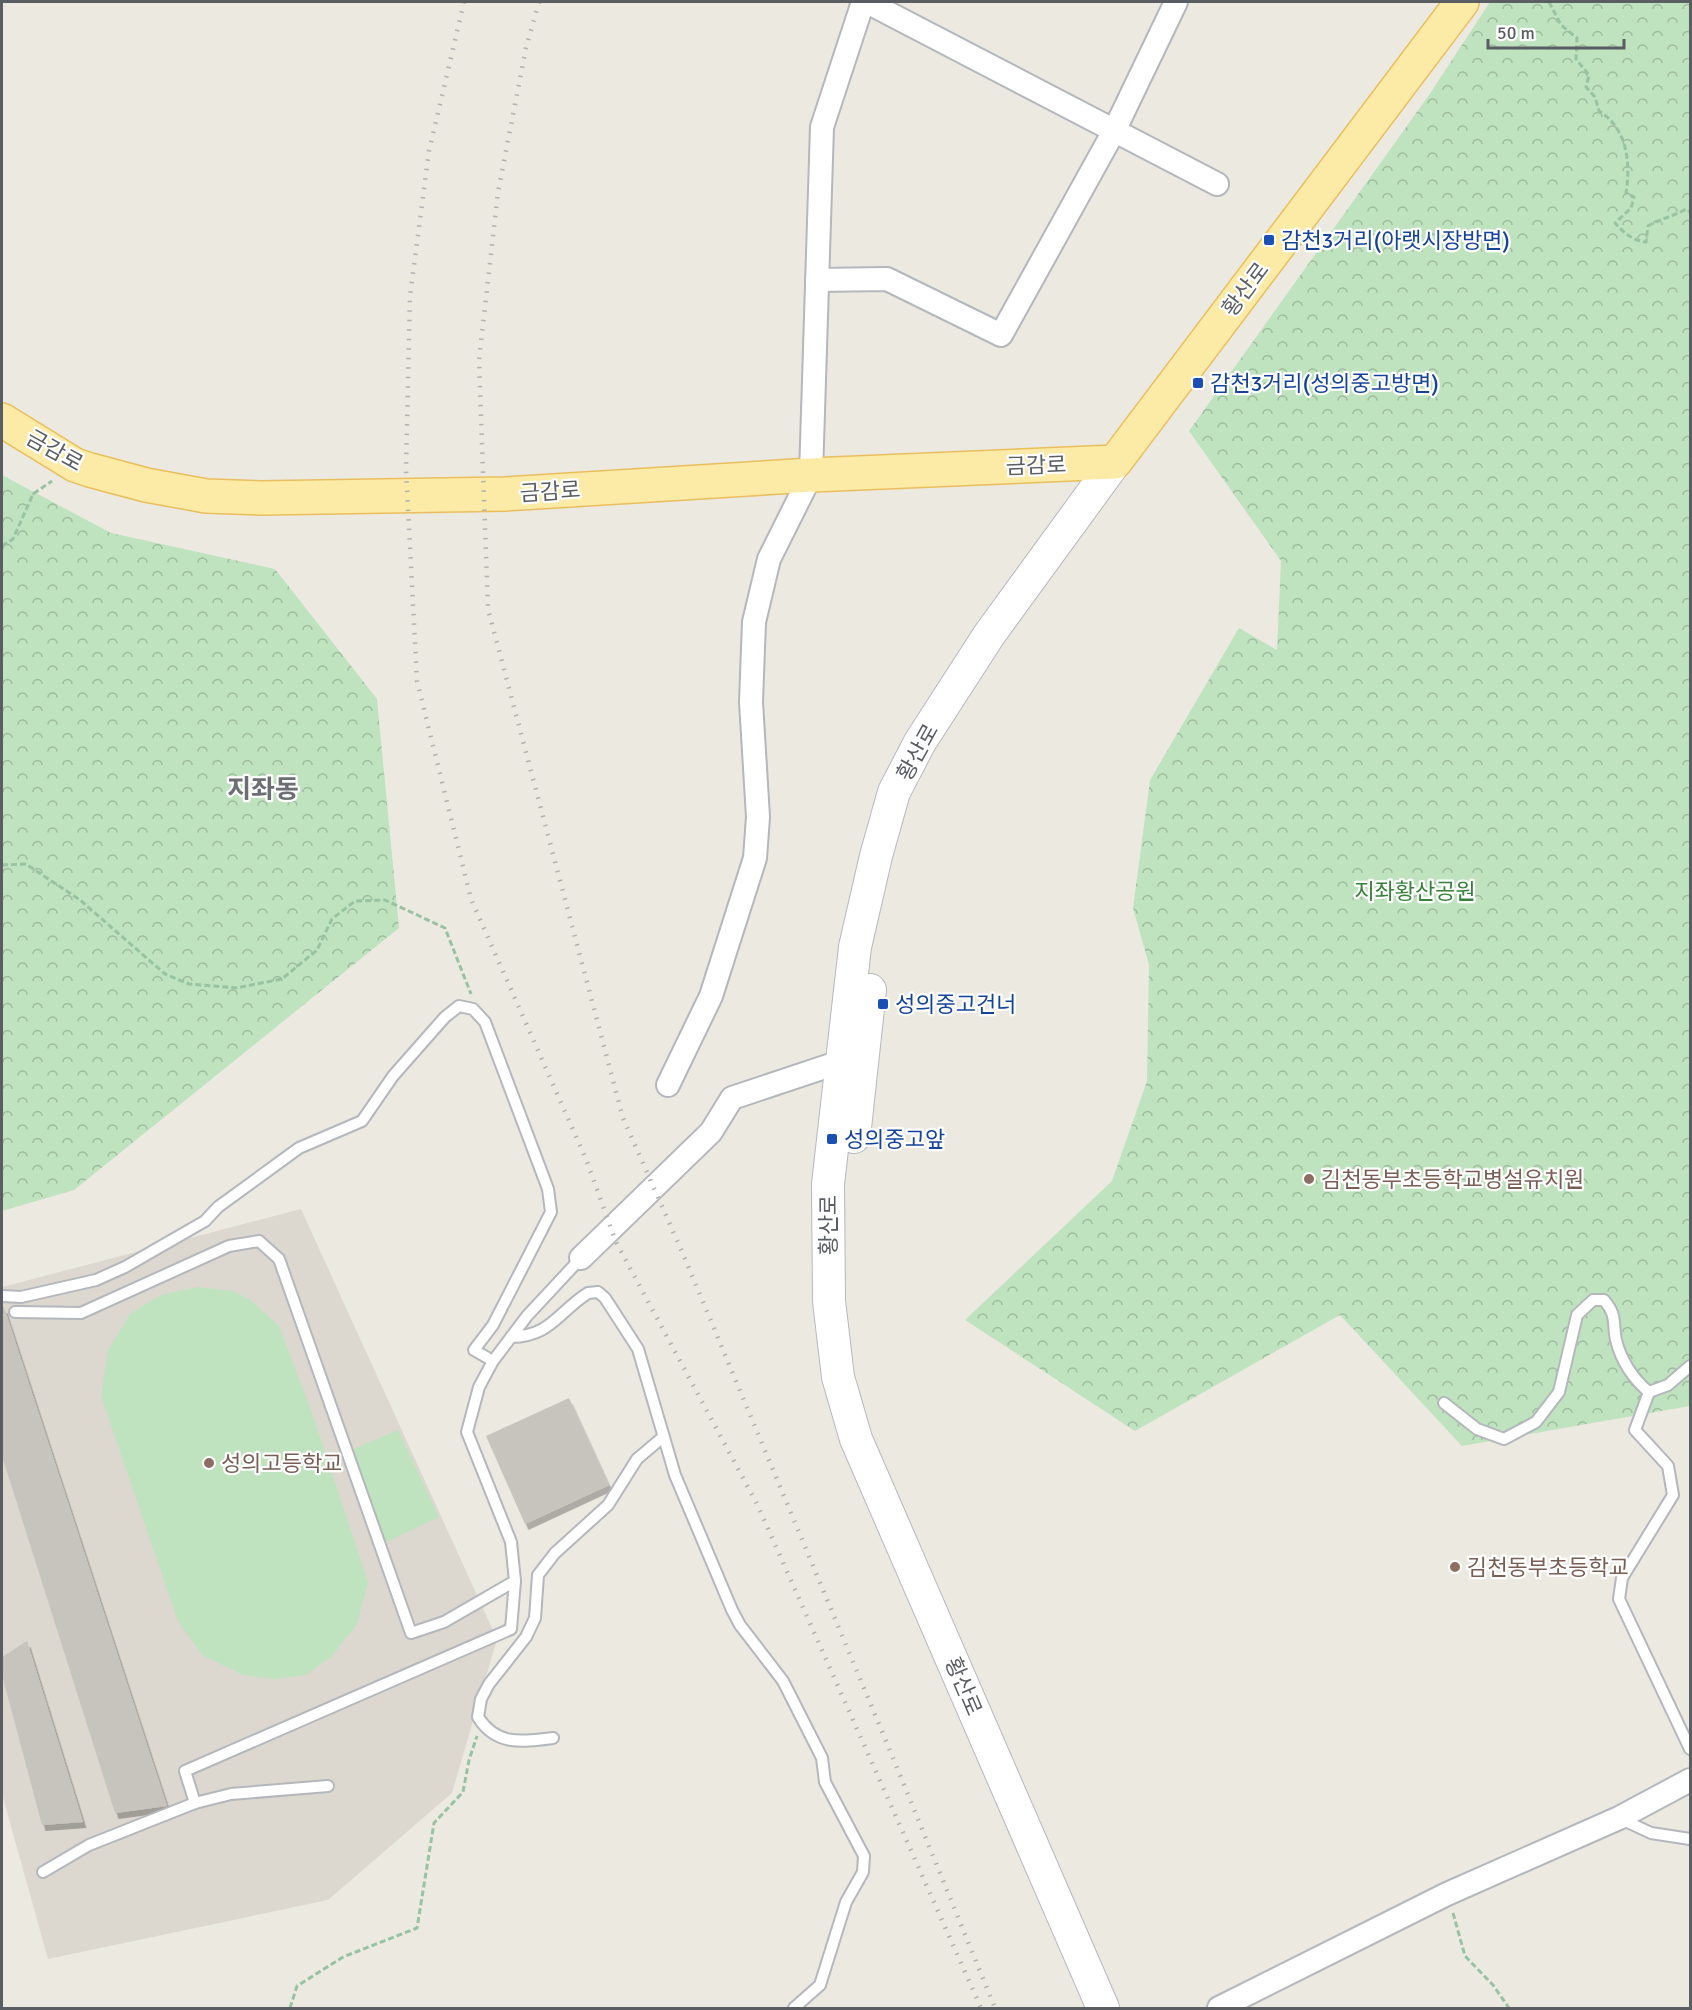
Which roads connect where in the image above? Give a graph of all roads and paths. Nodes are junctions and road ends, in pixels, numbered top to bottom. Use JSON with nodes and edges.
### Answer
{"nodes":[{"id":1,"x":865,"y":2,"type":"edge"},
{"id":2,"x":1176,"y":2,"type":"edge"},
{"id":3,"x":1462,"y":2,"type":"edge"},
{"id":4,"x":1549,"y":2,"type":"edge"},
{"id":5,"x":1114,"y":130,"type":"junction"},
{"id":6,"x":1217,"y":184,"type":"dead end"},
{"id":7,"x":1690,"y":212,"type":"edge"},
{"id":8,"x":817,"y":280,"type":"junction"},
{"id":9,"x":2,"y":420,"type":"edge"},
{"id":10,"x":1115,"y":462,"type":"junction"},
{"id":11,"x":75,"y":465,"type":"junction"},
{"id":12,"x":811,"y":475,"type":"junction"},
{"id":13,"x":2,"y":546,"type":"edge"},
{"id":14,"x":2,"y":865,"type":"edge"},
{"id":15,"x":471,"y":1008,"type":"junction"},
{"id":16,"x":840,"y":1062,"type":"junction"},
{"id":17,"x":668,"y":1085,"type":"dead end"},
{"id":18,"x":581,"y":1258,"type":"joint"},
{"id":19,"x":2,"y":1296,"type":"edge"},
{"id":20,"x":15,"y":1312,"type":"dead end"},
{"id":21,"x":511,"y":1337,"type":"junction"},
{"id":22,"x":493,"y":1361,"type":"junction"},
{"id":23,"x":1690,"y":1366,"type":"edge"},
{"id":24,"x":1649,"y":1392,"type":"junction"},
{"id":25,"x":1444,"y":1403,"type":"dead end"},
{"id":26,"x":663,"y":1437,"type":"junction"},
{"id":27,"x":515,"y":1581,"type":"junction"},
{"id":28,"x":478,"y":1717,"type":"junction"},
{"id":29,"x":553,"y":1738,"type":"dead end"},
{"id":30,"x":1690,"y":1749,"type":"edge"},
{"id":31,"x":1690,"y":1780,"type":"edge"},
{"id":32,"x":328,"y":1786,"type":"dead end"},
{"id":33,"x":195,"y":1803,"type":"junction"},
{"id":34,"x":1618,"y":1818,"type":"junction"},
{"id":35,"x":1690,"y":1839,"type":"edge"},
{"id":36,"x":43,"y":1872,"type":"dead end"},
{"id":37,"x":1447,"y":1893,"type":"junction"},
{"id":38,"x":290,"y":2008,"type":"edge"},
{"id":39,"x":794,"y":2008,"type":"edge"},
{"id":40,"x":1103,"y":2008,"type":"edge"},
{"id":41,"x":1124,"y":2008,"type":"edge"},
{"id":42,"x":1219,"y":2008,"type":"edge"},
{"id":43,"x":1509,"y":2008,"type":"edge"}],
"edges":[{"from":1,"to":5,"type":"street"},
{"from":1,"to":8,"type":"street"},
{"from":2,"to":5,"type":"street"},
{"from":3,"to":10,"type":"main road","name":"황산로"},
{"from":4,"to":7,"type":"path"},
{"from":5,"to":6,"type":"street"},
{"from":5,"to":8,"type":"street"},
{"from":8,"to":12,"type":"street"},
{"from":9,"to":11,"type":"main road","name":"금감로"},
{"from":10,"to":12,"type":"main road","name":"금감로"},
{"from":10,"to":16,"type":"street","name":"황산로"},
{"from":10,"to":41,"type":"street","name":"황산로"},
{"from":11,"to":12,"type":"main road","name":"금감로"},
{"from":11,"to":13,"type":"path"},
{"from":12,"to":17,"type":"street"},
{"from":14,"to":15,"type":"path"},
{"from":15,"to":19,"type":"lane"},
{"from":15,"to":22,"type":"lane"},
{"from":16,"to":18,"type":"street"},
{"from":16,"to":40,"type":"street","name":"황산로"},
{"from":18,"to":21,"type":"lane"},
{"from":20,"to":27,"type":"lane"},
{"from":21,"to":22,"type":"lane"},
{"from":21,"to":26,"type":"lane"},
{"from":22,"to":27,"type":"lane"},
{"from":23,"to":24,"type":"lane"},
{"from":24,"to":25,"type":"lane"},
{"from":24,"to":30,"type":"lane"},
{"from":26,"to":28,"type":"lane"},
{"from":26,"to":39,"type":"lane"},
{"from":27,"to":33,"type":"lane"},
{"from":28,"to":29,"type":"lane"},
{"from":28,"to":38,"type":"path"},
{"from":31,"to":34,"type":"street"},
{"from":32,"to":33,"type":"lane"},
{"from":33,"to":36,"type":"lane"},
{"from":34,"to":35,"type":"lane"},
{"from":34,"to":37,"type":"street"},
{"from":37,"to":42,"type":"street"},
{"from":37,"to":43,"type":"path"}]}
